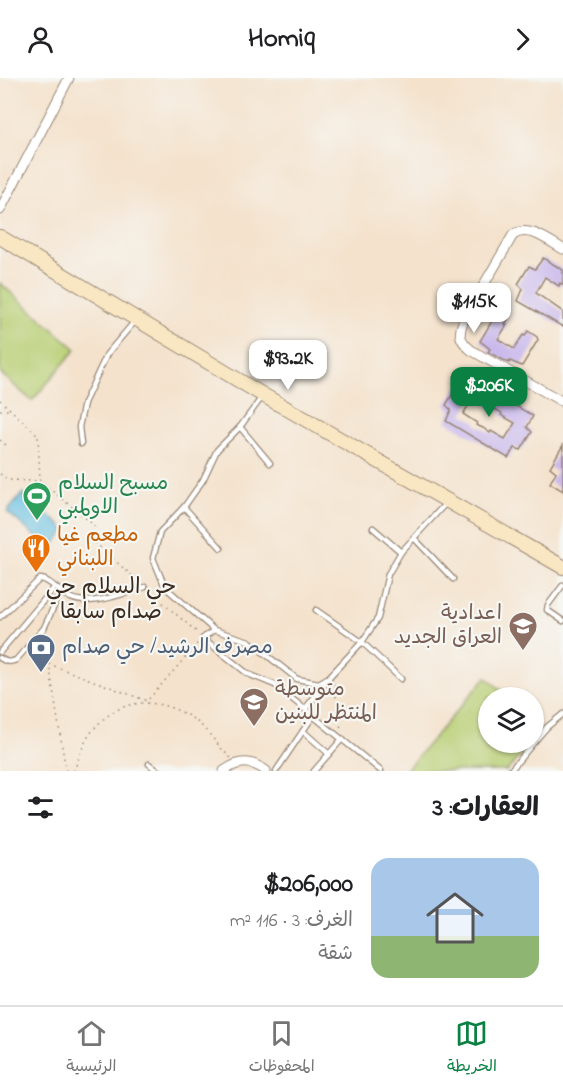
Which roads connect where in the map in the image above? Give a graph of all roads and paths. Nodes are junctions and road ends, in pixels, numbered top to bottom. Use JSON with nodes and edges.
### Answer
{"nodes":[{"id":1,"x":69,"y":78,"type":"edge"},
{"id":2,"x":3,"y":196,"type":"edge"},
{"id":3,"x":0,"y":210,"type":"edge"},
{"id":4,"x":0,"y":237,"type":"edge"},
{"id":5,"x":563,"y":249,"type":"edge"},
{"id":6,"x":137,"y":319,"type":"junction"},
{"id":7,"x":263,"y":395,"type":"junction"},
{"id":8,"x":0,"y":400,"type":"edge"},
{"id":9,"x":563,"y":402,"type":"edge"},
{"id":10,"x":0,"y":410,"type":"edge"},
{"id":11,"x":11,"y":410,"type":"junction"},
{"id":12,"x":240,"y":426,"type":"junction"},
{"id":13,"x":0,"y":440,"type":"edge"},
{"id":14,"x":81,"y":444,"type":"dead end"},
{"id":15,"x":7,"y":446,"type":"dead end"},
{"id":16,"x":270,"y":463,"type":"dead end"},
{"id":17,"x":0,"y":474,"type":"edge"},
{"id":18,"x":40,"y":481,"type":"junction"},
{"id":19,"x":448,"y":501,"type":"junction"},
{"id":20,"x":184,"y":507,"type":"junction"},
{"id":21,"x":373,"y":528,"type":"dead end"},
{"id":22,"x":415,"y":540,"type":"junction"},
{"id":23,"x":221,"y":548,"type":"dead end"},
{"id":24,"x":401,"y":552,"type":"junction"},
{"id":25,"x":563,"y":567,"type":"edge"},
{"id":26,"x":453,"y":579,"type":"dead end"},
{"id":27,"x":563,"y":585,"type":"edge"},
{"id":28,"x":145,"y":587,"type":"junction"},
{"id":29,"x":54,"y":588,"type":"junction"},
{"id":30,"x":60,"y":593,"type":"junction"},
{"id":31,"x":316,"y":610,"type":"dead end"},
{"id":32,"x":0,"y":617,"type":"edge"},
{"id":33,"x":563,"y":621,"type":"edge"},
{"id":34,"x":214,"y":630,"type":"junction"},
{"id":35,"x":203,"y":638,"type":"junction"},
{"id":36,"x":362,"y":642,"type":"junction"},
{"id":37,"x":0,"y":652,"type":"edge"},
{"id":38,"x":0,"y":657,"type":"edge"},
{"id":39,"x":332,"y":674,"type":"junction"},
{"id":40,"x":401,"y":679,"type":"dead end"},
{"id":41,"x":147,"y":701,"type":"junction"},
{"id":42,"x":305,"y":709,"type":"junction"},
{"id":43,"x":313,"y":716,"type":"junction"},
{"id":44,"x":562,"y":717,"type":"edge"},
{"id":45,"x":544,"y":730,"type":"edge"},
{"id":46,"x":303,"y":731,"type":"junction"},
{"id":47,"x":342,"y":740,"type":"junction"},
{"id":48,"x":525,"y":753,"type":"edge"},
{"id":49,"x":329,"y":754,"type":"junction"},
{"id":50,"x":240,"y":762,"type":"junction"},
{"id":51,"x":149,"y":764,"type":"dead end"},
{"id":52,"x":66,"y":771,"type":"edge"},
{"id":53,"x":74,"y":771,"type":"edge"},
{"id":54,"x":158,"y":771,"type":"edge"},
{"id":55,"x":224,"y":771,"type":"edge"},
{"id":56,"x":266,"y":771,"type":"edge"},
{"id":57,"x":276,"y":771,"type":"edge"},
{"id":58,"x":314,"y":771,"type":"edge"},
{"id":59,"x":381,"y":771,"type":"edge"},
{"id":60,"x":510,"y":771,"type":"edge"}],
"edges":[{"from":1,"to":2,"type":"street"},
{"from":2,"to":3,"type":"street"},
{"from":4,"to":6,"type":"street"},
{"from":5,"to":9,"type":"street"},
{"from":6,"to":7,"type":"street"},
{"from":6,"to":14,"type":"lane"},
{"from":7,"to":12,"type":"lane"},
{"from":7,"to":19,"type":"street"},
{"from":8,"to":11,"type":"path"},
{"from":10,"to":11,"type":"path"},
{"from":11,"to":18,"type":"path"},
{"from":12,"to":16,"type":"lane"},
{"from":12,"to":20,"type":"lane"},
{"from":13,"to":15,"type":"path"},
{"from":17,"to":18,"type":"path"},
{"from":18,"to":28,"type":"path"},
{"from":19,"to":22,"type":"lane"},
{"from":19,"to":25,"type":"street"},
{"from":20,"to":23,"type":"lane"},
{"from":20,"to":34,"type":"lane"},
{"from":21,"to":24,"type":"lane"},
{"from":22,"to":24,"type":"lane"},
{"from":22,"to":26,"type":"lane"},
{"from":24,"to":36,"type":"lane"},
{"from":27,"to":33,"type":"lane"},
{"from":28,"to":30,"type":"lane"},
{"from":28,"to":35,"type":"path"},
{"from":29,"to":30,"type":"lane"},
{"from":29,"to":32,"type":"lane"},
{"from":29,"to":37,"type":"lane"},
{"from":30,"to":38,"type":"lane"},
{"from":31,"to":36,"type":"lane"},
{"from":34,"to":35,"type":"lane"},
{"from":34,"to":39,"type":"lane"},
{"from":35,"to":41,"type":"path"},
{"from":35,"to":42,"type":"lane"},
{"from":36,"to":39,"type":"lane"},
{"from":36,"to":40,"type":"lane"},
{"from":39,"to":42,"type":"lane"},
{"from":39,"to":47,"type":"path"},
{"from":41,"to":50,"type":"path"},
{"from":41,"to":52,"type":"path"},
{"from":41,"to":53,"type":"path"},
{"from":42,"to":43,"type":"lane"},
{"from":43,"to":46,"type":"lane"},
{"from":43,"to":47,"type":"lane"},
{"from":44,"to":45,"type":"lane"},
{"from":46,"to":49,"type":"lane"},
{"from":46,"to":57,"type":"lane"},
{"from":47,"to":49,"type":"lane"},
{"from":47,"to":59,"type":"lane"},
{"from":48,"to":60,"type":"lane"},
{"from":49,"to":58,"type":"lane"},
{"from":50,"to":55,"type":"street"},
{"from":50,"to":56,"type":"street"},
{"from":51,"to":54,"type":"lane"}]}
